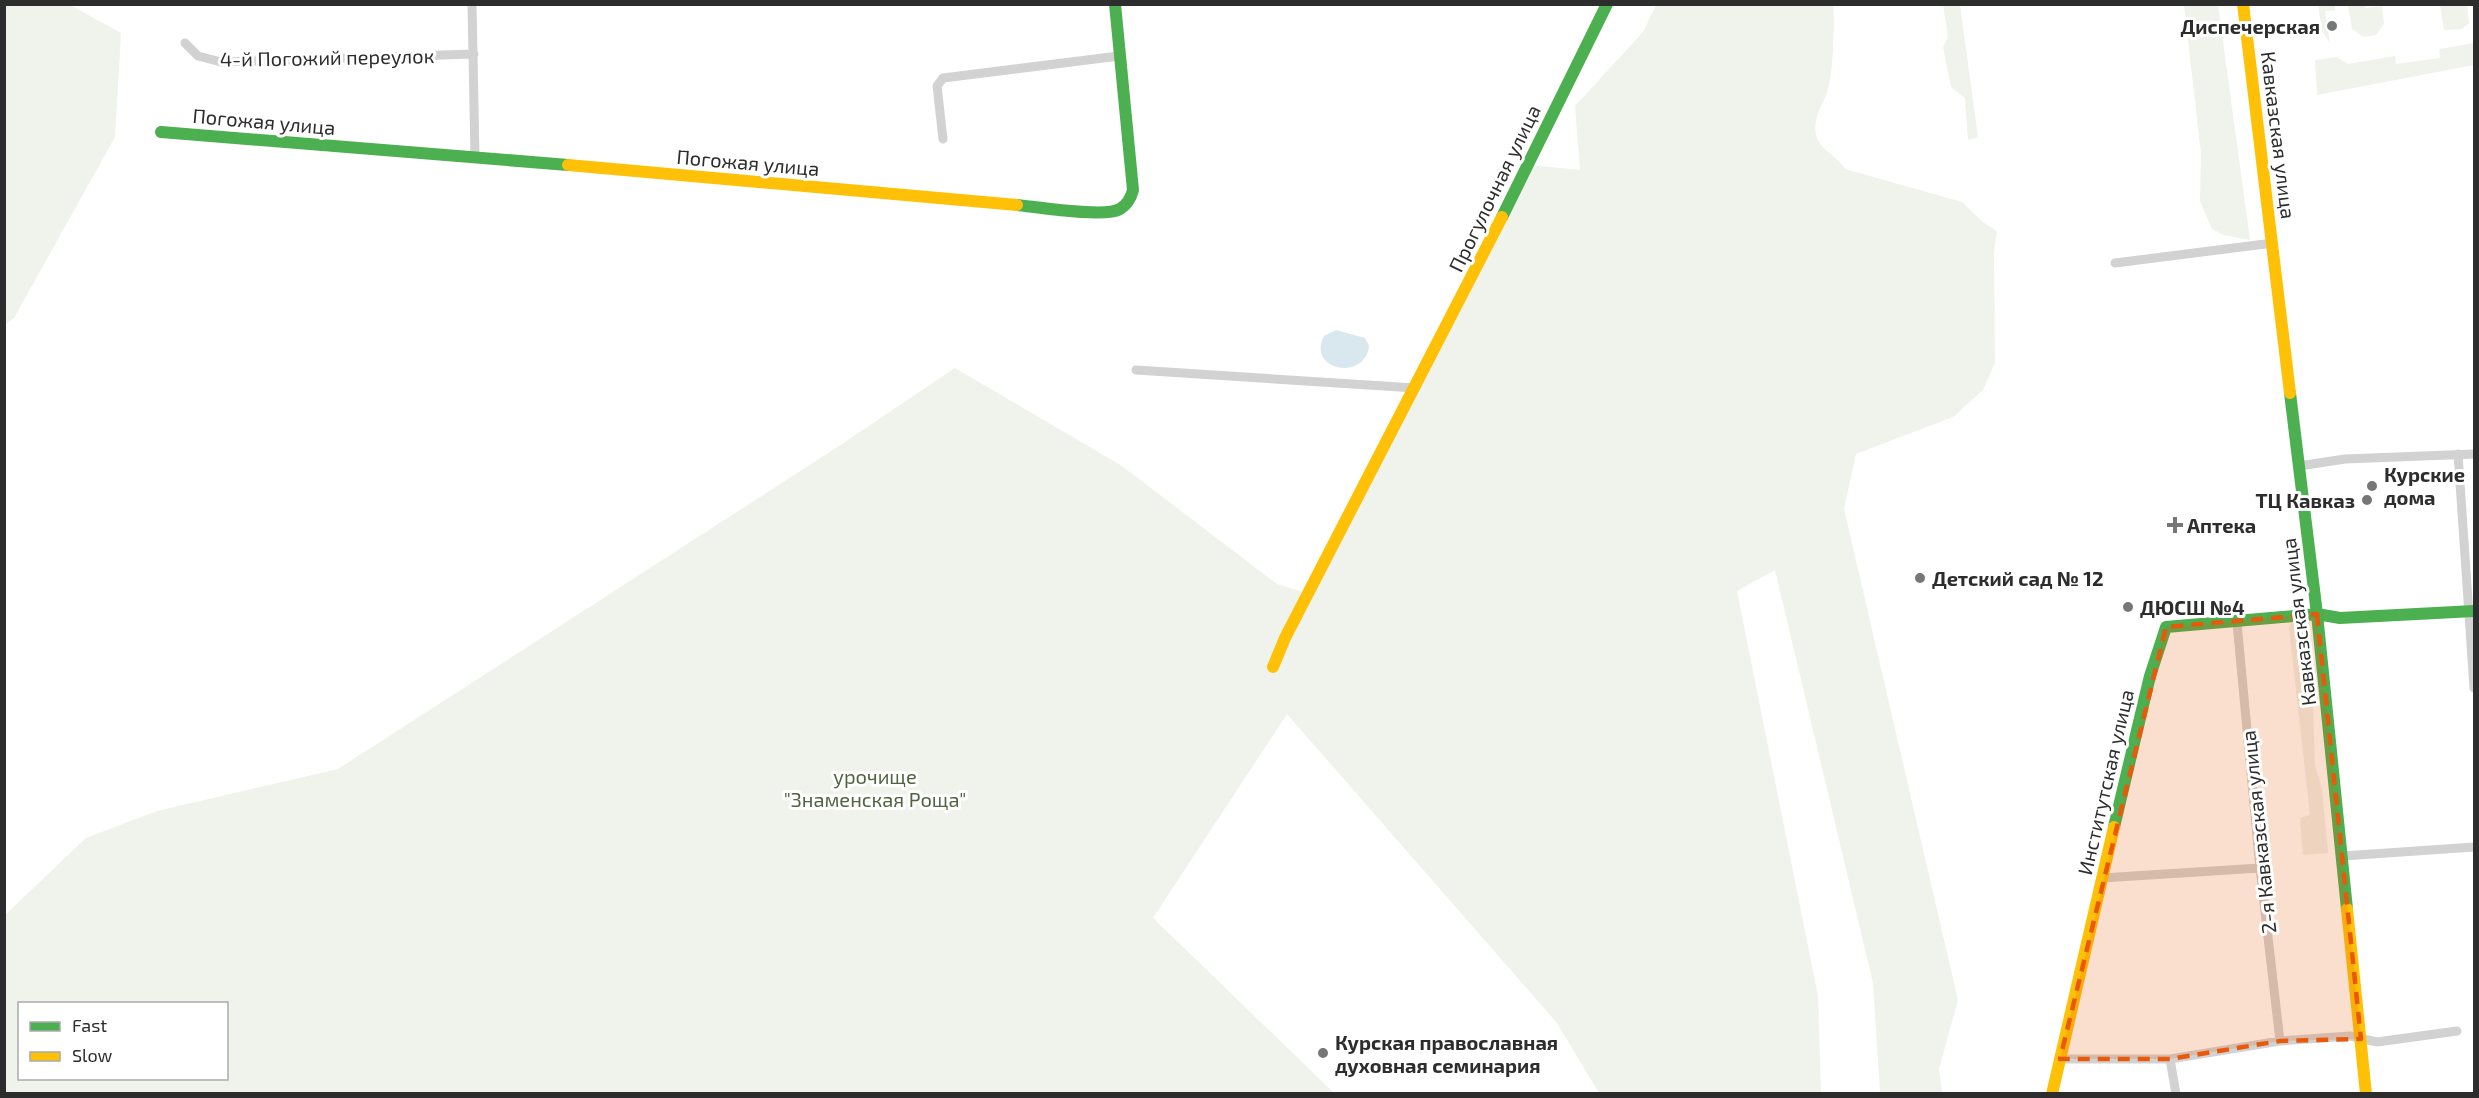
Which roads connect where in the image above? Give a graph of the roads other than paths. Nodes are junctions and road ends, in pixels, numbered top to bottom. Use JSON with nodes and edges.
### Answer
{"nodes":[{"id":1,"x":472,"y":4,"type":"edge"},
{"id":2,"x":1114,"y":4,"type":"edge"},
{"id":3,"x":1607,"y":4,"type":"edge"},
{"id":4,"x":2243,"y":4,"type":"edge"},
{"id":5,"x":185,"y":43,"type":"dead end"},
{"id":6,"x":474,"y":54,"type":"junction"},
{"id":7,"x":1119,"y":56,"type":"junction"},
{"id":8,"x":161,"y":132,"type":"dead end"},
{"id":9,"x":943,"y":139,"type":"dead end"},
{"id":10,"x":475,"y":157,"type":"junction"},
{"id":11,"x":2273,"y":243,"type":"junction"},
{"id":12,"x":2115,"y":263,"type":"dead end"},
{"id":13,"x":1136,"y":370,"type":"dead end"},
{"id":14,"x":1415,"y":388,"type":"junction"},
{"id":15,"x":2458,"y":454,"type":"junction"},
{"id":16,"x":2475,"y":454,"type":"edge"},
{"id":17,"x":2299,"y":466,"type":"junction"},
{"id":18,"x":2471,"y":611,"type":"edge"},
{"id":19,"x":2317,"y":614,"type":"junction"},
{"id":20,"x":2237,"y":623,"type":"junction"},
{"id":21,"x":1273,"y":667,"type":"dead end"},
{"id":22,"x":2475,"y":688,"type":"edge"},
{"id":23,"x":2475,"y":847,"type":"edge"},
{"id":24,"x":2343,"y":856,"type":"junction"},
{"id":25,"x":2260,"y":868,"type":"junction"},
{"id":26,"x":2102,"y":878,"type":"junction"},
{"id":27,"x":2457,"y":1031,"type":"dead end"},
{"id":28,"x":2361,"y":1039,"type":"junction"},
{"id":29,"x":2280,"y":1041,"type":"junction"},
{"id":30,"x":2060,"y":1059,"type":"junction"},
{"id":31,"x":2170,"y":1059,"type":"junction"},
{"id":32,"x":2052,"y":1094,"type":"edge"},
{"id":33,"x":2176,"y":1094,"type":"edge"},
{"id":34,"x":2366,"y":1094,"type":"edge"}],
"edges":[{"from":1,"to":6,"type":"street"},
{"from":2,"to":7,"type":"street","name":"Погожая улица"},
{"from":3,"to":14,"type":"street","name":"Прогулочная улица"},
{"from":4,"to":11,"type":"street","name":"Кавказская улица"},
{"from":5,"to":6,"type":"street","name":"4-й Погожий переулок"},
{"from":6,"to":10,"type":"street"},
{"from":7,"to":9,"type":"street"},
{"from":7,"to":10,"type":"street","name":"Погожая улица"},
{"from":8,"to":10,"type":"street","name":"Погожая улица"},
{"from":11,"to":12,"type":"street"},
{"from":11,"to":17,"type":"street","name":"Кавказская улица"},
{"from":13,"to":14,"type":"street"},
{"from":14,"to":21,"type":"street","name":"Прогулочная улица"},
{"from":15,"to":16,"type":"street"},
{"from":15,"to":17,"type":"street"},
{"from":15,"to":18,"type":"street"},
{"from":17,"to":19,"type":"street","name":"Кавказская улица"},
{"from":18,"to":19,"type":"street","name":"Институтская улица"},
{"from":18,"to":22,"type":"street"},
{"from":19,"to":20,"type":"street","name":"Институтская улица"},
{"from":19,"to":24,"type":"street","name":"Кавказская улица"},
{"from":20,"to":25,"type":"street","name":"2-я Кавказская улица"},
{"from":20,"to":26,"type":"street","name":"Институтская улица"},
{"from":23,"to":24,"type":"street"},
{"from":24,"to":28,"type":"street","name":"Кавказская улица"},
{"from":25,"to":26,"type":"street"},
{"from":25,"to":29,"type":"street","name":"2-я Кавказская улица"},
{"from":26,"to":30,"type":"street","name":"Институтская улица"},
{"from":27,"to":28,"type":"street"},
{"from":28,"to":29,"type":"street"},
{"from":28,"to":34,"type":"street","name":"Кавказская улица"},
{"from":29,"to":31,"type":"street"},
{"from":30,"to":31,"type":"street"},
{"from":30,"to":32,"type":"street","name":"Институтская улица"},
{"from":31,"to":33,"type":"street"}]}
